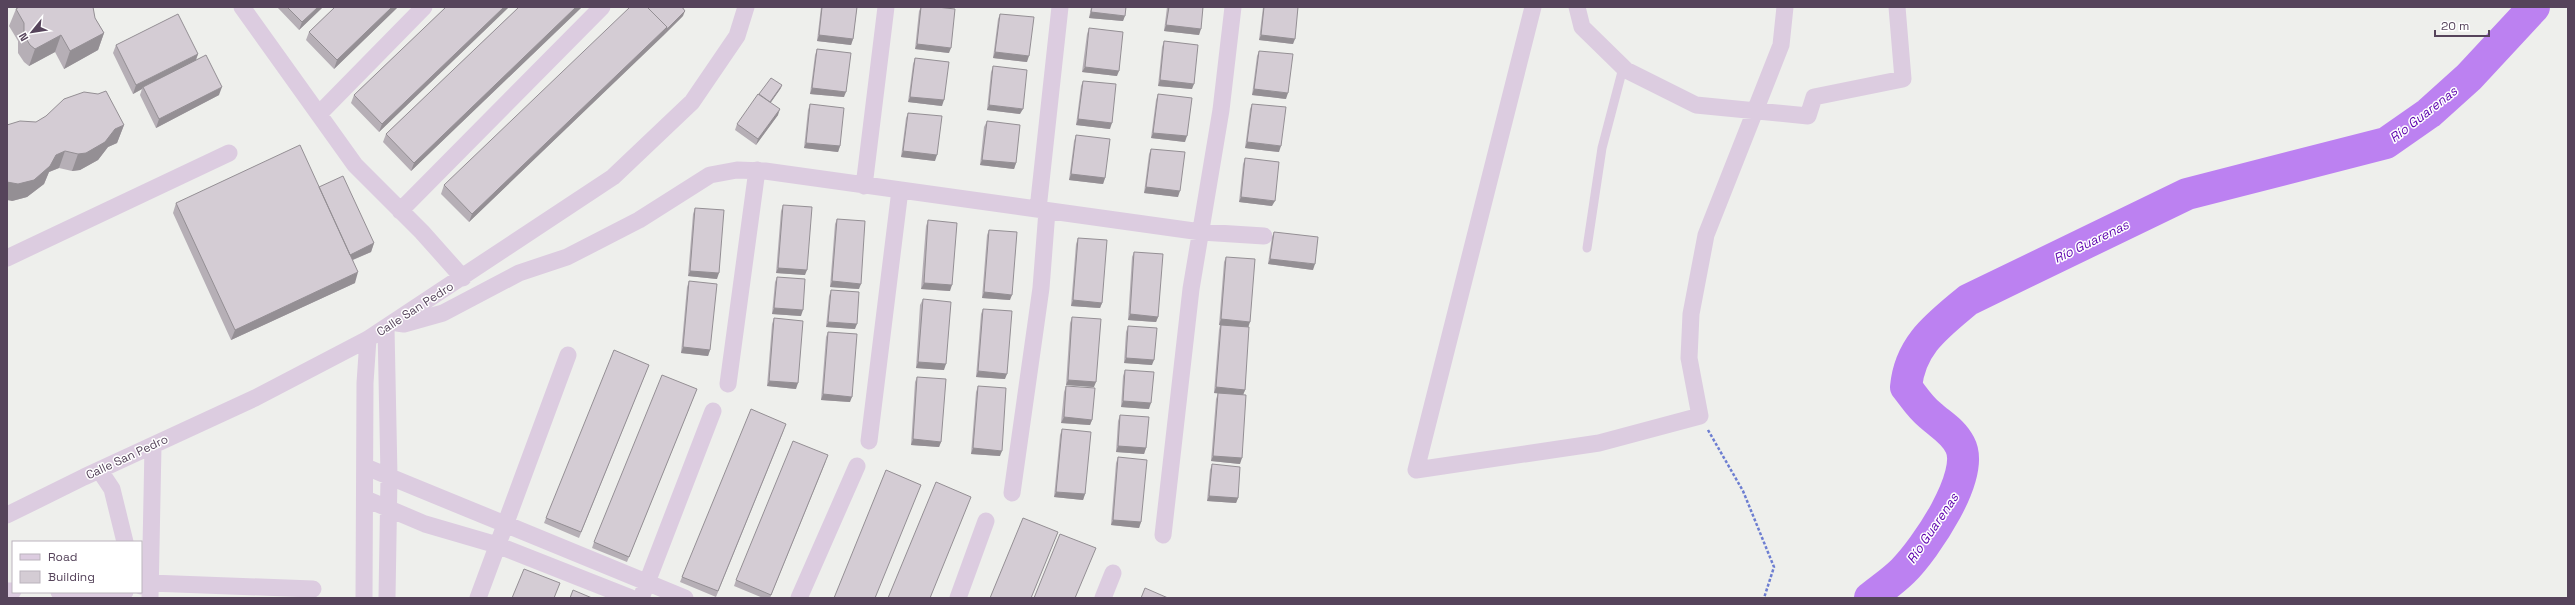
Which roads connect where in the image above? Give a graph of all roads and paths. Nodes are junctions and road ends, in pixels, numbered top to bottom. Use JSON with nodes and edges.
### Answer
{"nodes":[{"id":1,"x":242,"y":7,"type":"edge"},
{"id":2,"x":424,"y":7,"type":"edge"},
{"id":3,"x":602,"y":7,"type":"edge"},
{"id":4,"x":746,"y":7,"type":"edge"},
{"id":5,"x":886,"y":7,"type":"edge"},
{"id":6,"x":1060,"y":7,"type":"edge"},
{"id":7,"x":1234,"y":7,"type":"edge"},
{"id":8,"x":1533,"y":7,"type":"edge"},
{"id":9,"x":1577,"y":7,"type":"edge"},
{"id":10,"x":1785,"y":7,"type":"edge"},
{"id":11,"x":1897,"y":7,"type":"edge"},
{"id":12,"x":1624,"y":68,"type":"junction"},
{"id":13,"x":1756,"y":112,"type":"junction"},
{"id":14,"x":318,"y":114,"type":"junction"},
{"id":15,"x":229,"y":153,"type":"dead end"},
{"id":16,"x":757,"y":170,"type":"junction"},
{"id":17,"x":864,"y":186,"type":"junction"},
{"id":18,"x":900,"y":190,"type":"junction"},
{"id":19,"x":1043,"y":210,"type":"junction"},
{"id":20,"x":400,"y":211,"type":"junction"},
{"id":21,"x":1201,"y":232,"type":"junction"},
{"id":22,"x":1264,"y":236,"type":"dead end"},
{"id":23,"x":1587,"y":248,"type":"dead end"},
{"id":24,"x":7,"y":258,"type":"edge"},
{"id":25,"x":463,"y":278,"type":"junction"},
{"id":26,"x":390,"y":325,"type":"junction"},
{"id":27,"x":368,"y":339,"type":"junction"},
{"id":28,"x":568,"y":355,"type":"dead end"},
{"id":29,"x":728,"y":384,"type":"dead end"},
{"id":30,"x":714,"y":411,"type":"dead end"},
{"id":31,"x":1700,"y":416,"type":"junction"},
{"id":32,"x":869,"y":441,"type":"dead end"},
{"id":33,"x":153,"y":446,"type":"junction"},
{"id":34,"x":857,"y":466,"type":"dead end"},
{"id":35,"x":366,"y":467,"type":"junction"},
{"id":36,"x":100,"y":471,"type":"junction"},
{"id":37,"x":389,"y":476,"type":"junction"},
{"id":38,"x":1012,"y":493,"type":"dead end"},
{"id":39,"x":366,"y":499,"type":"junction"},
{"id":40,"x":388,"y":509,"type":"junction"},
{"id":41,"x":7,"y":515,"type":"edge"},
{"id":42,"x":986,"y":521,"type":"dead end"},
{"id":43,"x":504,"y":525,"type":"junction"},
{"id":44,"x":1163,"y":535,"type":"dead end"},
{"id":45,"x":125,"y":541,"type":"edge"},
{"id":46,"x":496,"y":546,"type":"junction"},
{"id":47,"x":1113,"y":573,"type":"dead end"},
{"id":48,"x":648,"y":582,"type":"junction"},
{"id":49,"x":147,"y":589,"type":"edge"},
{"id":50,"x":313,"y":589,"type":"dead end"},
{"id":51,"x":92,"y":593,"type":"edge"},
{"id":52,"x":124,"y":594,"type":"edge"},
{"id":53,"x":364,"y":598,"type":"edge"},
{"id":54,"x":387,"y":598,"type":"edge"},
{"id":55,"x":478,"y":598,"type":"edge"},
{"id":56,"x":631,"y":598,"type":"edge"},
{"id":57,"x":641,"y":598,"type":"edge"},
{"id":58,"x":685,"y":598,"type":"edge"},
{"id":59,"x":799,"y":598,"type":"edge"},
{"id":60,"x":958,"y":598,"type":"edge"},
{"id":61,"x":1103,"y":598,"type":"edge"},
{"id":62,"x":1764,"y":598,"type":"edge"}],
"edges":[{"from":1,"to":14,"type":"street"},
{"from":2,"to":14,"type":"street"},
{"from":3,"to":20,"type":"street"},
{"from":4,"to":25,"type":"street","name":"Calle San Pedro"},
{"from":5,"to":17,"type":"street"},
{"from":6,"to":19,"type":"street"},
{"from":7,"to":21,"type":"street"},
{"from":8,"to":31,"type":"street"},
{"from":9,"to":12,"type":"street"},
{"from":10,"to":13,"type":"street"},
{"from":11,"to":13,"type":"street"},
{"from":12,"to":13,"type":"street"},
{"from":12,"to":23,"type":"lane"},
{"from":13,"to":31,"type":"street"},
{"from":14,"to":20,"type":"street"},
{"from":15,"to":24,"type":"street"},
{"from":16,"to":17,"type":"street"},
{"from":16,"to":26,"type":"street"},
{"from":16,"to":29,"type":"street"},
{"from":17,"to":18,"type":"street"},
{"from":18,"to":19,"type":"street"},
{"from":18,"to":32,"type":"street"},
{"from":19,"to":21,"type":"street"},
{"from":19,"to":38,"type":"street"},
{"from":20,"to":25,"type":"street"},
{"from":21,"to":22,"type":"street"},
{"from":21,"to":44,"type":"street"},
{"from":25,"to":26,"type":"street","name":"Calle San Pedro"},
{"from":26,"to":27,"type":"street","name":"Calle San Pedro"},
{"from":26,"to":37,"type":"street"},
{"from":27,"to":33,"type":"street","name":"Calle San Pedro"},
{"from":27,"to":35,"type":"street"},
{"from":28,"to":43,"type":"street"},
{"from":30,"to":48,"type":"street"},
{"from":31,"to":62,"type":"path"},
{"from":33,"to":36,"type":"street","name":"Calle San Pedro"},
{"from":33,"to":49,"type":"street"},
{"from":34,"to":59,"type":"street"},
{"from":35,"to":37,"type":"street"},
{"from":35,"to":39,"type":"street"},
{"from":36,"to":41,"type":"street","name":"Calle San Pedro"},
{"from":36,"to":45,"type":"street"},
{"from":37,"to":40,"type":"street"},
{"from":37,"to":43,"type":"street"},
{"from":39,"to":40,"type":"street"},
{"from":39,"to":53,"type":"street"},
{"from":40,"to":46,"type":"street"},
{"from":40,"to":54,"type":"street"},
{"from":42,"to":60,"type":"street"},
{"from":43,"to":46,"type":"street"},
{"from":43,"to":48,"type":"street"},
{"from":46,"to":55,"type":"street"},
{"from":46,"to":56,"type":"street"},
{"from":47,"to":61,"type":"street"},
{"from":48,"to":57,"type":"street"},
{"from":48,"to":58,"type":"street"},
{"from":49,"to":50,"type":"street"},
{"from":51,"to":52,"type":"street"}]}
